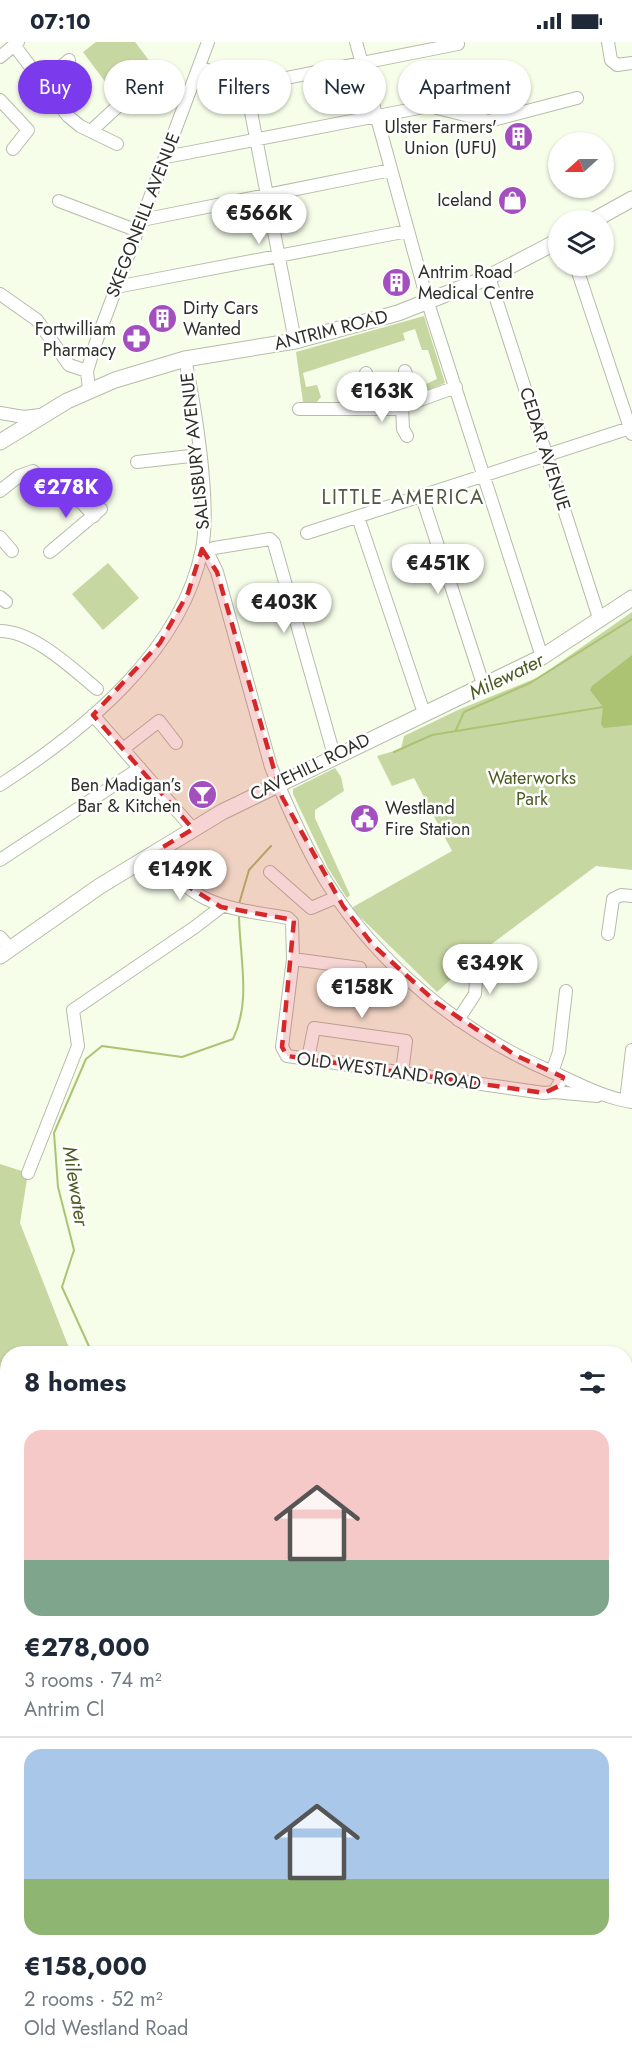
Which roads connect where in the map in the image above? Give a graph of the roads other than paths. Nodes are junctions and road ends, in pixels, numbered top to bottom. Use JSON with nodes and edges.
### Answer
{"nodes":[{"id":1,"x":208,"y":42,"type":"edge"},
{"id":2,"x":356,"y":42,"type":"edge"},
{"id":3,"x":608,"y":42,"type":"edge"},
{"id":4,"x":16,"y":44,"type":"edge"},
{"id":5,"x":458,"y":44,"type":"dead end"},
{"id":6,"x":0,"y":57,"type":"edge"},
{"id":7,"x":27,"y":60,"type":"edge"},
{"id":8,"x":202,"y":60,"type":"edge"},
{"id":9,"x":360,"y":60,"type":"edge"},
{"id":10,"x":376,"y":60,"type":"edge"},
{"id":11,"x":632,"y":63,"type":"edge"},
{"id":12,"x":197,"y":74,"type":"edge"},
{"id":13,"x":577,"y":98,"type":"dead end"},
{"id":14,"x":0,"y":100,"type":"edge"},
{"id":15,"x":66,"y":114,"type":"edge"},
{"id":16,"x":109,"y":114,"type":"edge"},
{"id":17,"x":252,"y":114,"type":"edge"},
{"id":18,"x":375,"y":114,"type":"edge"},
{"id":19,"x":376,"y":117,"type":"junction"},
{"id":20,"x":91,"y":131,"type":"junction"},
{"id":21,"x":257,"y":141,"type":"junction"},
{"id":22,"x":117,"y":144,"type":"dead end"},
{"id":23,"x":13,"y":149,"type":"dead end"},
{"id":24,"x":166,"y":157,"type":"junction"},
{"id":25,"x":391,"y":170,"type":"junction"},
{"id":26,"x":268,"y":195,"type":"junction"},
{"id":27,"x":632,"y":199,"type":"edge"},
{"id":28,"x":59,"y":201,"type":"dead end"},
{"id":29,"x":612,"y":210,"type":"edge"},
{"id":30,"x":140,"y":226,"type":"junction"},
{"id":31,"x":408,"y":231,"type":"junction"},
{"id":32,"x":548,"y":246,"type":"edge"},
{"id":33,"x":280,"y":256,"type":"junction"},
{"id":34,"x":580,"y":276,"type":"edge"},
{"id":35,"x":489,"y":277,"type":"junction"},
{"id":36,"x":116,"y":287,"type":"junction"},
{"id":37,"x":0,"y":294,"type":"edge"},
{"id":38,"x":428,"y":303,"type":"junction"},
{"id":39,"x":295,"y":341,"type":"junction"},
{"id":40,"x":185,"y":359,"type":"junction"},
{"id":41,"x":87,"y":371,"type":"junction"},
{"id":42,"x":405,"y":371,"type":"dead end"},
{"id":43,"x":366,"y":374,"type":"dead end"},
{"id":44,"x":456,"y":387,"type":"junction"},
{"id":45,"x":89,"y":390,"type":"junction"},
{"id":46,"x":627,"y":401,"type":"edge"},
{"id":47,"x":415,"y":402,"type":"junction"},
{"id":48,"x":402,"y":406,"type":"junction"},
{"id":49,"x":378,"y":408,"type":"junction"},
{"id":50,"x":299,"y":409,"type":"dead end"},
{"id":51,"x":0,"y":414,"type":"edge"},
{"id":52,"x":44,"y":414,"type":"junction"},
{"id":53,"x":17,"y":430,"type":"junction"},
{"id":54,"x":631,"y":431,"type":"edge"},
{"id":55,"x":407,"y":436,"type":"dead end"},
{"id":56,"x":0,"y":442,"type":"edge"},
{"id":57,"x":199,"y":455,"type":"junction"},
{"id":58,"x":547,"y":455,"type":"junction"},
{"id":59,"x":136,"y":462,"type":"dead end"},
{"id":60,"x":485,"y":475,"type":"junction"},
{"id":61,"x":0,"y":491,"type":"edge"},
{"id":62,"x":422,"y":497,"type":"junction"},
{"id":63,"x":358,"y":517,"type":"junction"},
{"id":64,"x":307,"y":533,"type":"dead end"},
{"id":65,"x":0,"y":537,"type":"edge"},
{"id":66,"x":205,"y":550,"type":"junction"},
{"id":67,"x":12,"y":551,"type":"dead end"},
{"id":68,"x":50,"y":552,"type":"dead end"},
{"id":69,"x":632,"y":598,"type":"edge"},
{"id":70,"x":600,"y":621,"type":"junction"},
{"id":71,"x":0,"y":631,"type":"edge"},
{"id":72,"x":542,"y":657,"type":"junction"},
{"id":73,"x":483,"y":684,"type":"junction"},
{"id":74,"x":97,"y":689,"type":"dead end"},
{"id":75,"x":424,"y":713,"type":"junction"},
{"id":76,"x":93,"y":715,"type":"junction"},
{"id":77,"x":176,"y":743,"type":"dead end"},
{"id":78,"x":123,"y":749,"type":"junction"},
{"id":79,"x":334,"y":755,"type":"junction"},
{"id":80,"x":140,"y":768,"type":"junction"},
{"id":81,"x":278,"y":783,"type":"junction"},
{"id":82,"x":0,"y":785,"type":"edge"},
{"id":83,"x":193,"y":830,"type":"junction"},
{"id":84,"x":158,"y":850,"type":"junction"},
{"id":85,"x":0,"y":860,"type":"edge"},
{"id":86,"x":270,"y":872,"type":"dead end"},
{"id":87,"x":632,"y":896,"type":"edge"},
{"id":88,"x":337,"y":897,"type":"junction"},
{"id":89,"x":233,"y":908,"type":"junction"},
{"id":90,"x":608,"y":933,"type":"dead end"},
{"id":91,"x":3,"y":947,"type":"edge"},
{"id":92,"x":478,"y":955,"type":"dead end"},
{"id":93,"x":293,"y":959,"type":"junction"},
{"id":94,"x":566,"y":991,"type":"dead end"},
{"id":95,"x":356,"y":999,"type":"dead end"},
{"id":96,"x":458,"y":1020,"type":"junction"},
{"id":97,"x":632,"y":1050,"type":"edge"},
{"id":98,"x":308,"y":1059,"type":"junction"},
{"id":99,"x":402,"y":1072,"type":"junction"},
{"id":100,"x":558,"y":1075,"type":"junction"},
{"id":101,"x":554,"y":1092,"type":"junction"},
{"id":102,"x":608,"y":1096,"type":"junction"},
{"id":103,"x":629,"y":1102,"type":"edge"},
{"id":104,"x":28,"y":1173,"type":"dead end"}],
"edges":[{"from":1,"to":8,"type":"street","name":"SKEGONEILL AVENUE"},
{"from":2,"to":9,"type":"street"},
{"from":3,"to":11,"type":"street"},
{"from":4,"to":6,"type":"street"},
{"from":4,"to":7,"type":"street"},
{"from":5,"to":10,"type":"street"},
{"from":12,"to":24,"type":"street","name":"SKEGONEILL AVENUE"},
{"from":13,"to":19,"type":"street"},
{"from":14,"to":23,"type":"street"},
{"from":15,"to":20,"type":"street"},
{"from":16,"to":20,"type":"street"},
{"from":17,"to":21,"type":"street"},
{"from":18,"to":19,"type":"street"},
{"from":19,"to":21,"type":"street"},
{"from":19,"to":25,"type":"street"},
{"from":20,"to":22,"type":"street"},
{"from":21,"to":24,"type":"street"},
{"from":21,"to":26,"type":"street"},
{"from":24,"to":30,"type":"street","name":"SKEGONEILL AVENUE"},
{"from":25,"to":26,"type":"street"},
{"from":25,"to":31,"type":"street"},
{"from":26,"to":30,"type":"street"},
{"from":26,"to":33,"type":"street"},
{"from":27,"to":29,"type":"main road"},
{"from":28,"to":30,"type":"street"},
{"from":30,"to":36,"type":"street","name":"SKEGONEILL AVENUE"},
{"from":31,"to":33,"type":"street"},
{"from":31,"to":38,"type":"street"},
{"from":32,"to":35,"type":"main road","name":"ANTRIM ROAD"},
{"from":33,"to":36,"type":"street"},
{"from":33,"to":39,"type":"street"},
{"from":34,"to":46,"type":"street"},
{"from":35,"to":38,"type":"main road","name":"ANTRIM ROAD"},
{"from":35,"to":58,"type":"street","name":"CEDAR AVENUE"},
{"from":36,"to":41,"type":"street","name":"SKEGONEILL AVENUE"},
{"from":37,"to":41,"type":"street"},
{"from":38,"to":39,"type":"main road","name":"ANTRIM ROAD"},
{"from":38,"to":44,"type":"street"},
{"from":39,"to":40,"type":"main road","name":"ANTRIM ROAD"},
{"from":40,"to":45,"type":"main road","name":"ANTRIM ROAD"},
{"from":40,"to":57,"type":"street","name":"SALISBURY AVENUE"},
{"from":41,"to":45,"type":"street","name":"SKEGONEILL AVENUE"},
{"from":42,"to":47,"type":"street"},
{"from":43,"to":49,"type":"street"},
{"from":44,"to":47,"type":"street"},
{"from":44,"to":60,"type":"street"},
{"from":45,"to":52,"type":"main road","name":"ANTRIM ROAD"},
{"from":46,"to":54,"type":"street"},
{"from":47,"to":48,"type":"street"},
{"from":48,"to":49,"type":"street"},
{"from":48,"to":55,"type":"street"},
{"from":49,"to":50,"type":"street"},
{"from":51,"to":52,"type":"street"},
{"from":51,"to":53,"type":"street"},
{"from":52,"to":53,"type":"main road","name":"ANTRIM ROAD"},
{"from":53,"to":56,"type":"main road","name":"ANTRIM ROAD"},
{"from":54,"to":58,"type":"street"},
{"from":57,"to":59,"type":"street"},
{"from":57,"to":66,"type":"street","name":"SALISBURY AVENUE"},
{"from":58,"to":60,"type":"street"},
{"from":58,"to":70,"type":"street","name":"CEDAR AVENUE"},
{"from":60,"to":62,"type":"street"},
{"from":60,"to":72,"type":"street"},
{"from":61,"to":68,"type":"street"},
{"from":62,"to":63,"type":"street"},
{"from":62,"to":73,"type":"street"},
{"from":63,"to":64,"type":"street"},
{"from":63,"to":75,"type":"street"},
{"from":65,"to":67,"type":"street"},
{"from":66,"to":76,"type":"street","name":"SALISBURY AVENUE"},
{"from":66,"to":79,"type":"street"},
{"from":66,"to":81,"type":"street"},
{"from":69,"to":70,"type":"main road","name":"CAVEHILL ROAD"},
{"from":70,"to":72,"type":"main road","name":"CAVEHILL ROAD"},
{"from":71,"to":74,"type":"street"},
{"from":72,"to":73,"type":"main road","name":"CAVEHILL ROAD"},
{"from":73,"to":75,"type":"main road","name":"CAVEHILL ROAD"},
{"from":75,"to":79,"type":"main road","name":"CAVEHILL ROAD"},
{"from":76,"to":78,"type":"street"},
{"from":76,"to":82,"type":"street","name":"SALISBURY AVENUE"},
{"from":77,"to":78,"type":"street"},
{"from":78,"to":80,"type":"street"},
{"from":79,"to":81,"type":"main road","name":"CAVEHILL ROAD"},
{"from":80,"to":83,"type":"street"},
{"from":80,"to":85,"type":"street"},
{"from":81,"to":83,"type":"main road","name":"CAVEHILL ROAD"},
{"from":81,"to":88,"type":"street"},
{"from":83,"to":84,"type":"main road","name":"CAVEHILL ROAD"},
{"from":84,"to":89,"type":"street","name":"OLD WESTLAND ROAD"},
{"from":84,"to":91,"type":"main road","name":"CAVEHILL ROAD"},
{"from":86,"to":88,"type":"street"},
{"from":87,"to":90,"type":"street"},
{"from":88,"to":96,"type":"street"},
{"from":89,"to":93,"type":"street","name":"OLD WESTLAND ROAD"},
{"from":89,"to":104,"type":"street"},
{"from":92,"to":96,"type":"street"},
{"from":93,"to":95,"type":"street"},
{"from":93,"to":98,"type":"street","name":"OLD WESTLAND ROAD"},
{"from":94,"to":100,"type":"street"},
{"from":96,"to":100,"type":"street"},
{"from":97,"to":103,"type":"street"},
{"from":98,"to":99,"type":"street","name":"OLD WESTLAND ROAD"},
{"from":98,"to":99,"type":"street"},
{"from":99,"to":101,"type":"street","name":"OLD WESTLAND ROAD"},
{"from":100,"to":101,"type":"street"},
{"from":100,"to":102,"type":"street"},
{"from":101,"to":102,"type":"street","name":"OLD WESTLAND ROAD"},
{"from":102,"to":103,"type":"street"}]}
